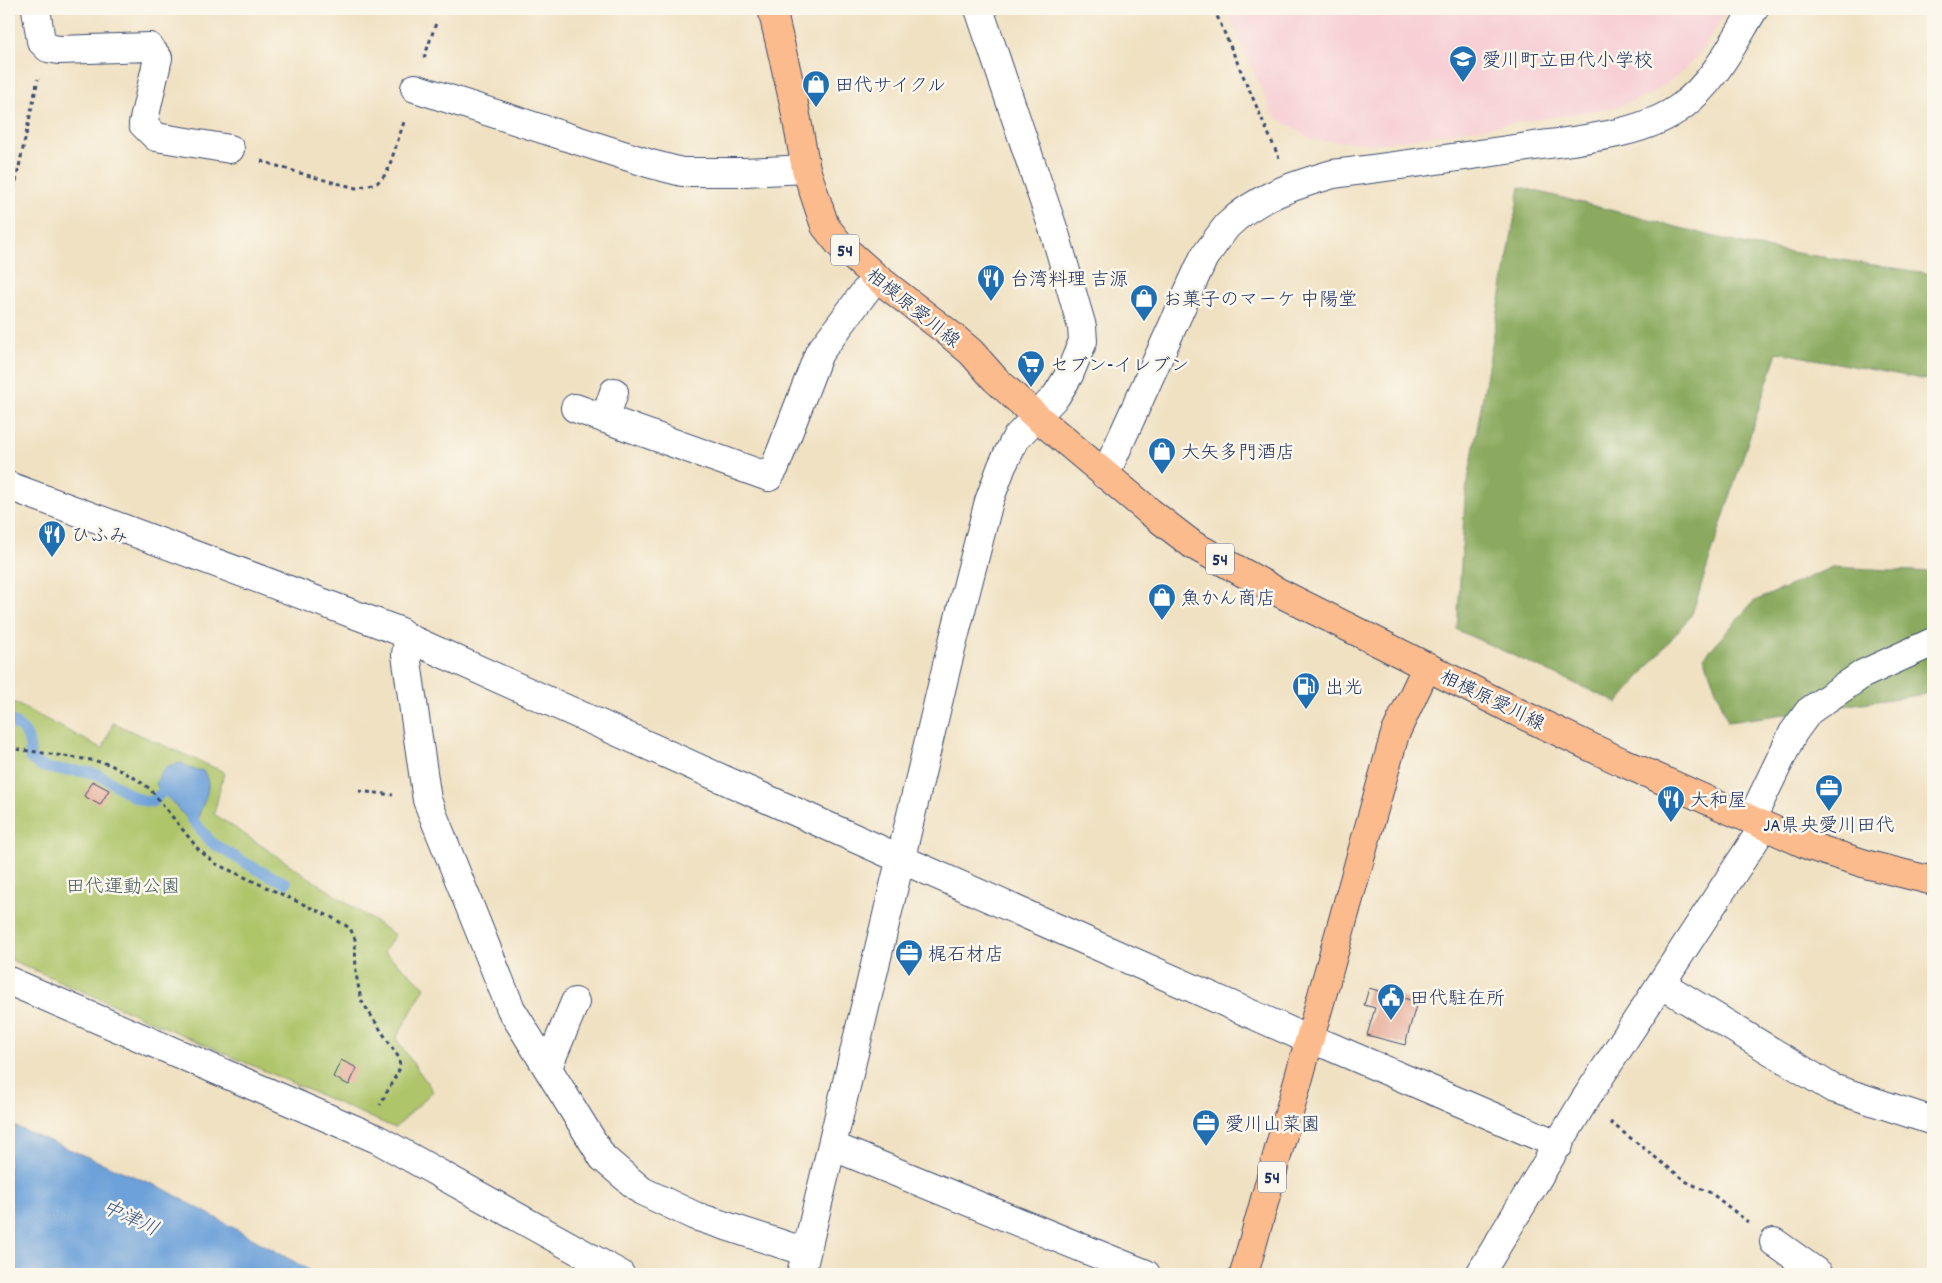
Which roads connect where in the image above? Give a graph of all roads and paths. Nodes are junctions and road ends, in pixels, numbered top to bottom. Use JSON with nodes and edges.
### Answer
{"nodes":[{"id":1,"x":36,"y":9,"type":"edge"},
{"id":2,"x":471,"y":9,"type":"edge"},
{"id":3,"x":772,"y":9,"type":"edge"},
{"id":4,"x":979,"y":9,"type":"edge"},
{"id":5,"x":1214,"y":9,"type":"edge"},
{"id":6,"x":1754,"y":9,"type":"edge"},
{"id":7,"x":471,"y":14,"type":"dead end"},
{"id":8,"x":436,"y":23,"type":"dead end"},
{"id":9,"x":48,"y":48,"type":"junction"},
{"id":10,"x":415,"y":88,"type":"junction"},
{"id":11,"x":230,"y":149,"type":"joint"},
{"id":12,"x":806,"y":168,"type":"junction"},
{"id":13,"x":1291,"y":186,"type":"junction"},
{"id":14,"x":9,"y":213,"type":"edge"},
{"id":15,"x":876,"y":277,"type":"junction"},
{"id":16,"x":614,"y":392,"type":"dead end"},
{"id":17,"x":575,"y":408,"type":"dead end"},
{"id":18,"x":1037,"y":417,"type":"junction"},
{"id":19,"x":605,"y":419,"type":"junction"},
{"id":20,"x":1105,"y":475,"type":"junction"},
{"id":21,"x":9,"y":486,"type":"edge"},
{"id":22,"x":408,"y":638,"type":"junction"},
{"id":23,"x":1933,"y":642,"type":"edge"},
{"id":24,"x":1427,"y":666,"type":"junction"},
{"id":25,"x":9,"y":748,"type":"edge"},
{"id":26,"x":1758,"y":823,"type":"junction"},
{"id":27,"x":901,"y":860,"type":"junction"},
{"id":28,"x":1933,"y":881,"type":"edge"},
{"id":29,"x":9,"y":981,"type":"edge"},
{"id":30,"x":1661,"y":984,"type":"junction"},
{"id":31,"x":575,"y":1002,"type":"dead end"},
{"id":32,"x":1310,"y":1040,"type":"junction"},
{"id":33,"x":548,"y":1067,"type":"junction"},
{"id":34,"x":1584,"y":1102,"type":"junction"},
{"id":35,"x":1933,"y":1121,"type":"edge"},
{"id":36,"x":364,"y":1134,"type":"junction"},
{"id":37,"x":1559,"y":1145,"type":"junction"},
{"id":38,"x":832,"y":1146,"type":"junction"},
{"id":39,"x":1774,"y":1242,"type":"joint"},
{"id":40,"x":803,"y":1263,"type":"edge"},
{"id":41,"x":620,"y":1274,"type":"edge"},
{"id":42,"x":1146,"y":1274,"type":"edge"},
{"id":43,"x":1244,"y":1274,"type":"edge"},
{"id":44,"x":1480,"y":1274,"type":"edge"},
{"id":45,"x":1819,"y":1274,"type":"edge"}],
"edges":[{"from":1,"to":9,"type":"street"},
{"from":2,"to":7,"type":"path"},
{"from":3,"to":12,"type":"main road","name":"相模原愛川線","number":"54"},
{"from":4,"to":18,"type":"street"},
{"from":5,"to":13,"type":"path"},
{"from":6,"to":13,"type":"street"},
{"from":8,"to":10,"type":"path"},
{"from":9,"to":11,"type":"street"},
{"from":9,"to":14,"type":"path"},
{"from":10,"to":11,"type":"path"},
{"from":10,"to":12,"type":"street"},
{"from":12,"to":15,"type":"main road","name":"相模原愛川線","number":"54"},
{"from":13,"to":20,"type":"street"},
{"from":15,"to":18,"type":"main road","name":"相模原愛川線","number":"54"},
{"from":15,"to":19,"type":"street"},
{"from":16,"to":19,"type":"street"},
{"from":17,"to":19,"type":"street"},
{"from":18,"to":20,"type":"main road","number":"54"},
{"from":18,"to":27,"type":"street"},
{"from":20,"to":24,"type":"main road","number":"54"},
{"from":21,"to":22,"type":"street"},
{"from":22,"to":27,"type":"street"},
{"from":22,"to":33,"type":"street"},
{"from":23,"to":26,"type":"street"},
{"from":24,"to":26,"type":"main road","name":"相模原愛川線","number":"54"},
{"from":24,"to":32,"type":"main road","name":"相模原愛川線","number":"54"},
{"from":25,"to":36,"type":"path"},
{"from":26,"to":28,"type":"main road","name":"相模原愛川線","number":"54"},
{"from":26,"to":30,"type":"street"},
{"from":27,"to":32,"type":"street"},
{"from":27,"to":38,"type":"street"},
{"from":29,"to":36,"type":"street"},
{"from":30,"to":34,"type":"street"},
{"from":30,"to":35,"type":"street"},
{"from":31,"to":33,"type":"street"},
{"from":32,"to":37,"type":"street"},
{"from":32,"to":43,"type":"main road","name":"相模原愛川線","number":"54"},
{"from":33,"to":40,"type":"street"},
{"from":34,"to":37,"type":"street"},
{"from":34,"to":39,"type":"path"},
{"from":36,"to":41,"type":"street"},
{"from":37,"to":44,"type":"street"},
{"from":38,"to":40,"type":"street"},
{"from":38,"to":42,"type":"street"},
{"from":39,"to":45,"type":"street"}]}
